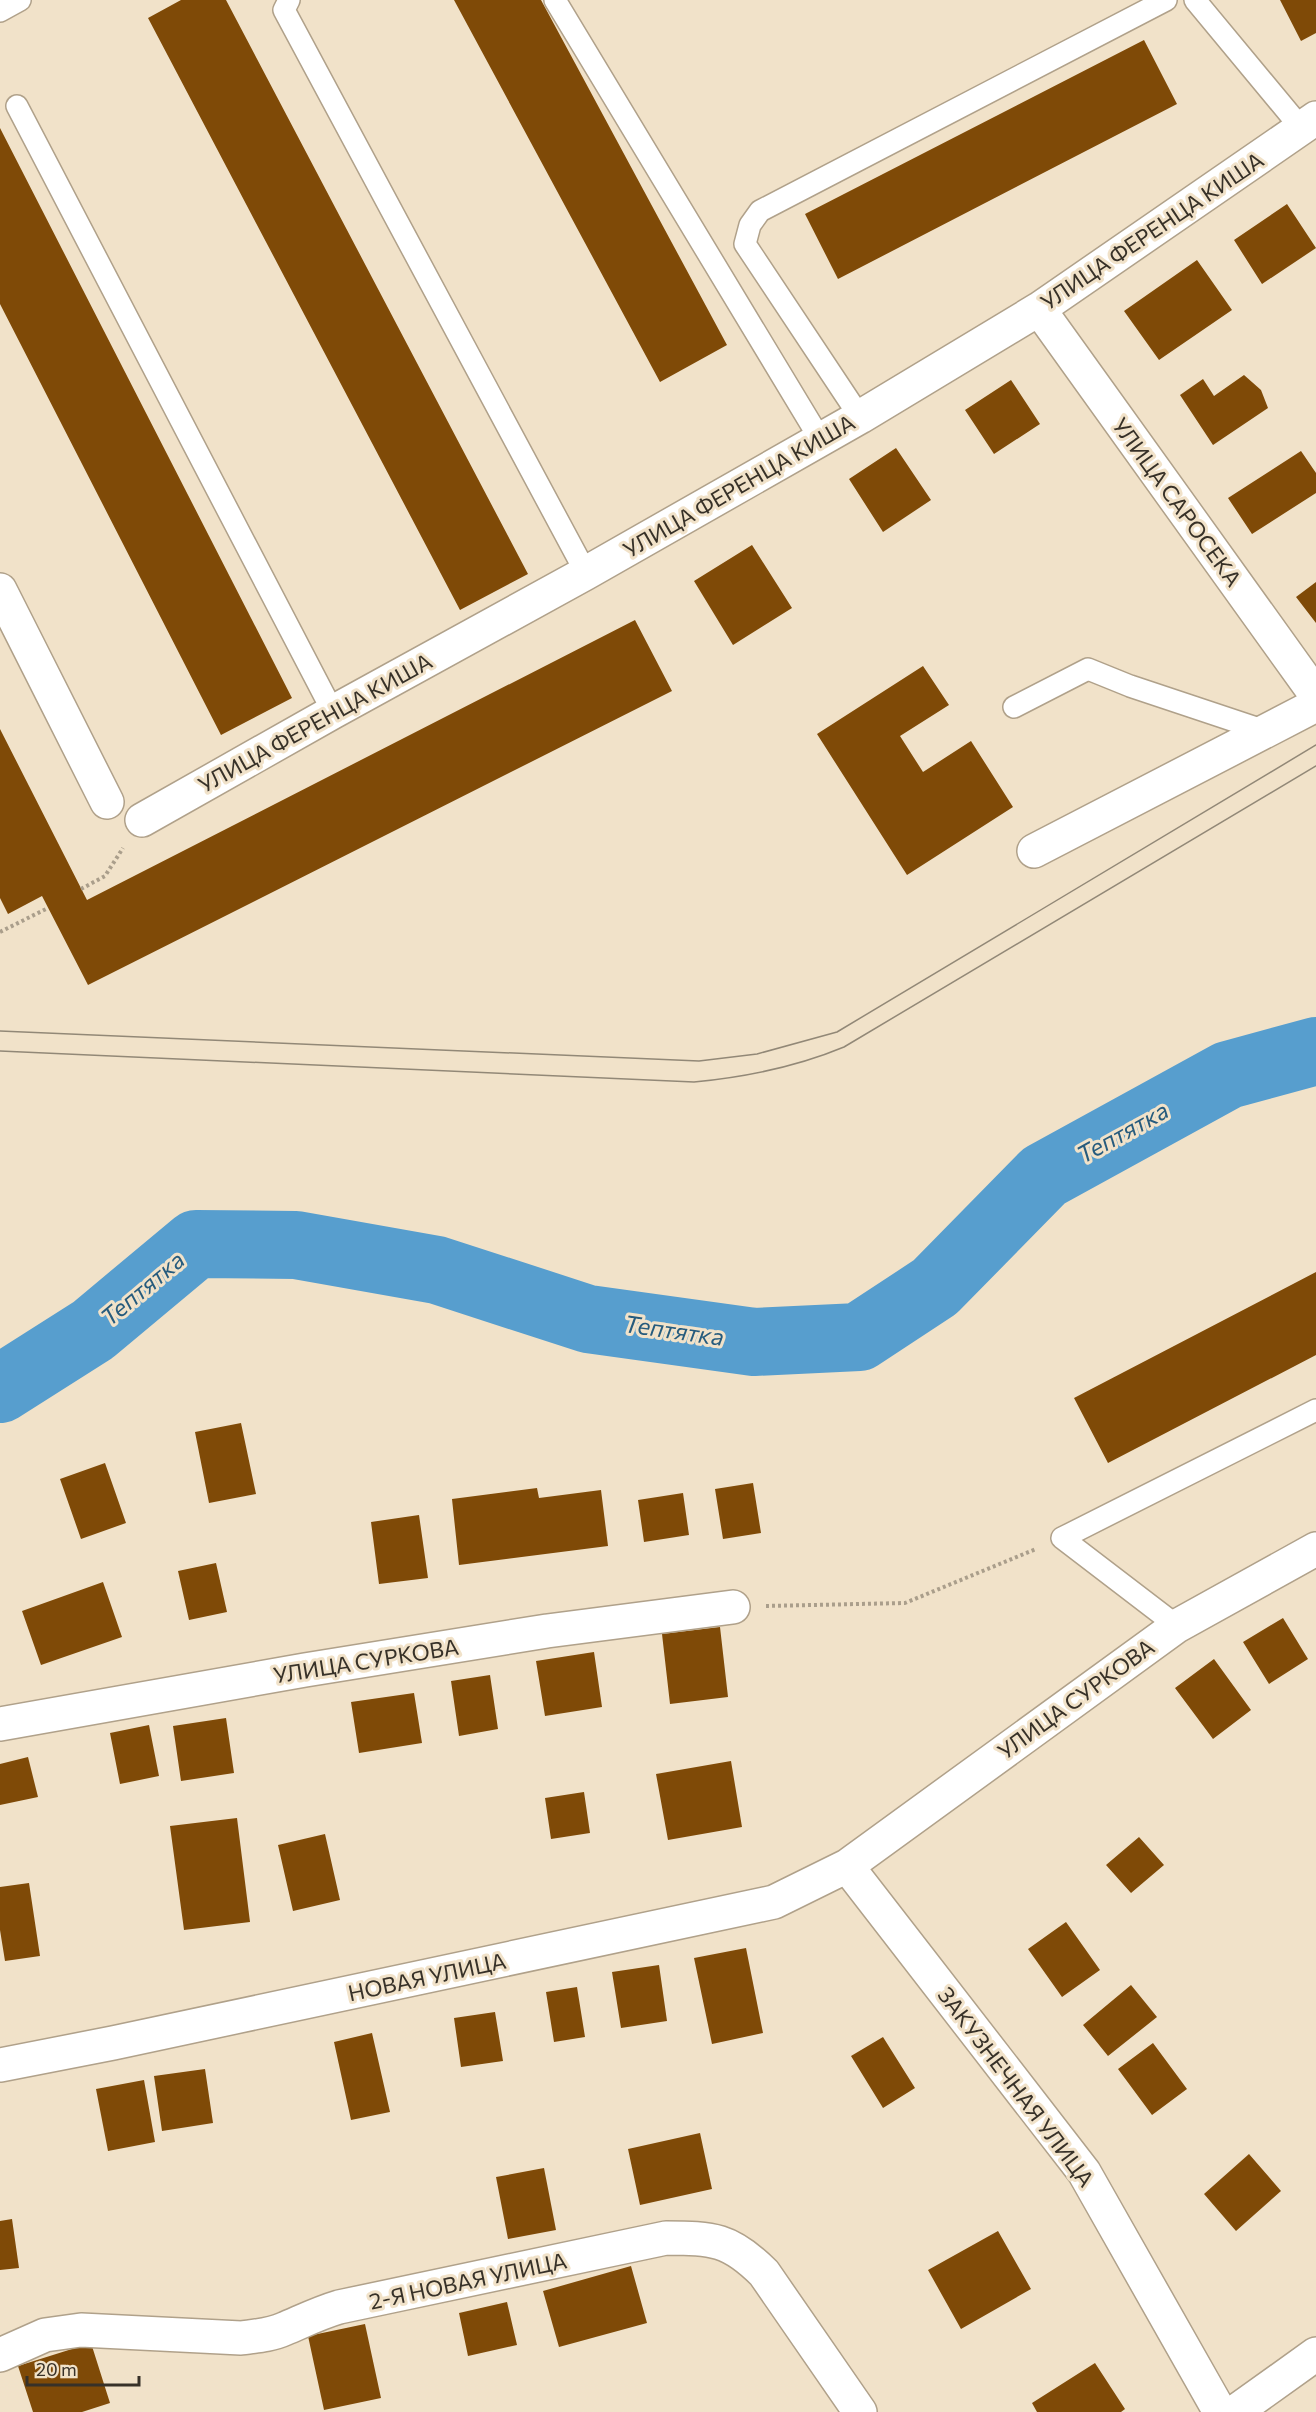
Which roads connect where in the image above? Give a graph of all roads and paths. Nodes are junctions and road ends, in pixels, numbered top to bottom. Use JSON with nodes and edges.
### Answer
{"nodes":[{"id":1,"x":20,"y":0,"type":"edge"},
{"id":2,"x":290,"y":0,"type":"edge"},
{"id":3,"x":555,"y":0,"type":"edge"},
{"id":4,"x":1166,"y":0,"type":"edge"},
{"id":5,"x":1194,"y":0,"type":"edge"},
{"id":6,"x":0,"y":12,"type":"edge"},
{"id":7,"x":16,"y":105,"type":"dead end"},
{"id":8,"x":1309,"y":123,"type":"edge"},
{"id":9,"x":1039,"y":309,"type":"junction"},
{"id":10,"x":860,"y":417,"type":"junction"},
{"id":11,"x":820,"y":439,"type":"junction"},
{"id":12,"x":586,"y":573,"type":"junction"},
{"id":13,"x":0,"y":590,"type":"edge"},
{"id":14,"x":1316,"y":695,"type":"edge"},
{"id":15,"x":1316,"y":705,"type":"edge"},
{"id":16,"x":1014,"y":707,"type":"dead end"},
{"id":17,"x":333,"y":712,"type":"junction"},
{"id":18,"x":1265,"y":731,"type":"junction"},
{"id":19,"x":107,"y":802,"type":"dead end"},
{"id":20,"x":142,"y":820,"type":"joint"},
{"id":21,"x":1034,"y":851,"type":"dead end"},
{"id":22,"x":81,"y":889,"type":"dead end"},
{"id":23,"x":48,"y":908,"type":"dead end"},
{"id":24,"x":0,"y":932,"type":"edge"},
{"id":25,"x":1316,"y":1410,"type":"edge"},
{"id":26,"x":1062,"y":1538,"type":"junction"},
{"id":27,"x":1316,"y":1549,"type":"edge"},
{"id":28,"x":733,"y":1607,"type":"joint"},
{"id":29,"x":1177,"y":1626,"type":"junction"},
{"id":30,"x":0,"y":1724,"type":"edge"},
{"id":31,"x":847,"y":1866,"type":"junction"},
{"id":32,"x":0,"y":2065,"type":"edge"},
{"id":33,"x":1316,"y":2354,"type":"edge"},
{"id":34,"x":0,"y":2355,"type":"edge"},
{"id":35,"x":860,"y":2412,"type":"edge"},
{"id":36,"x":1220,"y":2412,"type":"edge"},
{"id":37,"x":1235,"y":2412,"type":"edge"}],
"edges":[{"from":1,"to":6,"type":"lane"},
{"from":2,"to":12,"type":"lane"},
{"from":3,"to":11,"type":"lane"},
{"from":4,"to":10,"type":"lane"},
{"from":5,"to":8,"type":"lane"},
{"from":7,"to":17,"type":"lane"},
{"from":8,"to":9,"type":"street","name":"УЛИЦА ФЕРЕНЦА КИША"},
{"from":9,"to":10,"type":"street","name":"УЛИЦА ФЕРЕНЦА КИША"},
{"from":9,"to":14,"type":"street","name":"УЛИЦА САРОСЕКА"},
{"from":10,"to":11,"type":"street","name":"УЛИЦА ФЕРЕНЦА КИША"},
{"from":11,"to":12,"type":"street","name":"УЛИЦА ФЕРЕНЦА КИША"},
{"from":12,"to":17,"type":"street","name":"УЛИЦА ФЕРЕНЦА КИША"},
{"from":13,"to":19,"type":"street"},
{"from":15,"to":18,"type":"street"},
{"from":16,"to":18,"type":"lane"},
{"from":17,"to":20,"type":"street","name":"УЛИЦА ФЕРЕНЦА КИША"},
{"from":18,"to":21,"type":"street"},
{"from":20,"to":22,"type":"path"},
{"from":23,"to":24,"type":"path"},
{"from":25,"to":26,"type":"lane"},
{"from":26,"to":28,"type":"path"},
{"from":26,"to":29,"type":"lane"},
{"from":27,"to":29,"type":"street","name":"УЛИЦА СУРКОВА"},
{"from":28,"to":30,"type":"street","name":"УЛИЦА СУРКОВА"},
{"from":29,"to":31,"type":"street","name":"УЛИЦА СУРКОВА"},
{"from":31,"to":32,"type":"street","name":"НОВАЯ УЛИЦА"},
{"from":31,"to":36,"type":"street","name":"ЗАКУЗНЕЧНАЯ УЛИЦА"},
{"from":33,"to":37,"type":"street"},
{"from":34,"to":35,"type":"street","name":"2-Я НОВАЯ УЛИЦА"}]}
